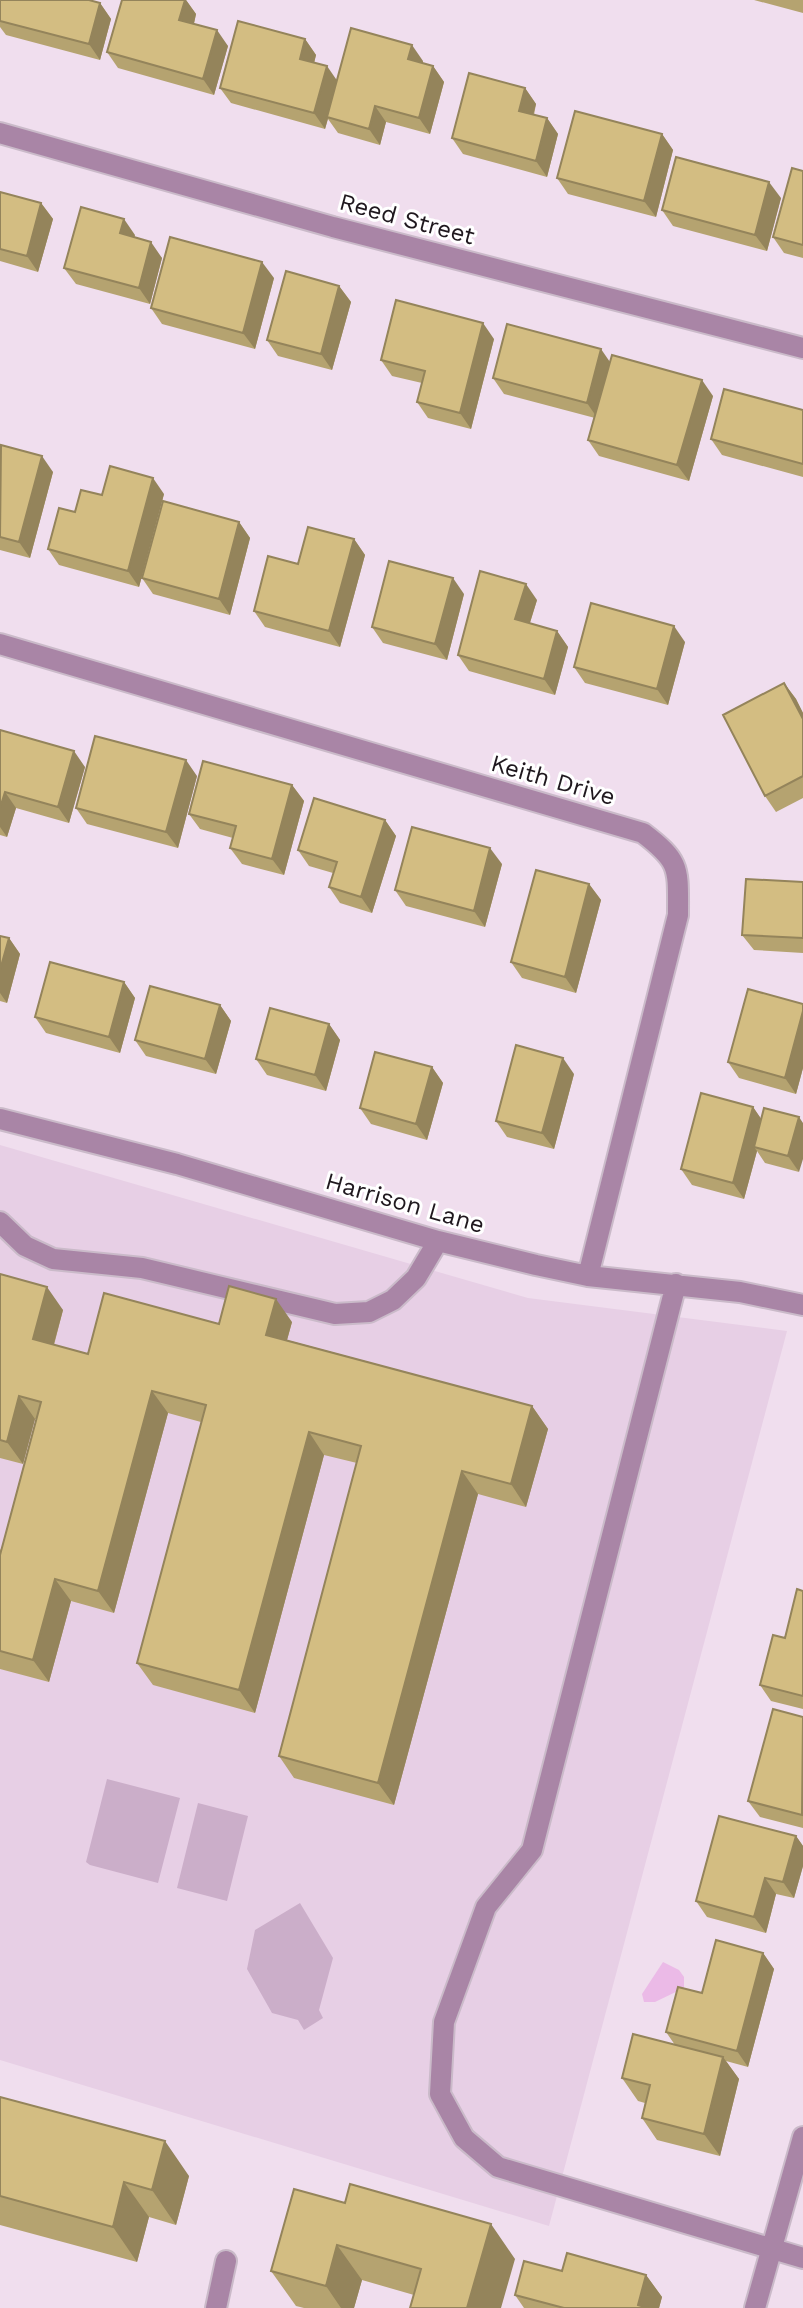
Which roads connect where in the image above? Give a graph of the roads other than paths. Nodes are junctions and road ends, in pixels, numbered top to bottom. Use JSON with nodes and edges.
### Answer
{"nodes":[{"id":1,"x":0,"y":133,"type":"edge"},
{"id":2,"x":803,"y":348,"type":"edge"},
{"id":3,"x":0,"y":644,"type":"edge"},
{"id":4,"x":0,"y":1119,"type":"edge"},
{"id":5,"x":0,"y":1222,"type":"edge"},
{"id":6,"x":438,"y":1241,"type":"junction"},
{"id":7,"x":588,"y":1276,"type":"junction"},
{"id":8,"x":676,"y":1284,"type":"junction"},
{"id":9,"x":803,"y":1305,"type":"edge"},
{"id":10,"x":803,"y":2137,"type":"edge"},
{"id":11,"x":771,"y":2248,"type":"junction"},
{"id":12,"x":803,"y":2258,"type":"edge"},
{"id":13,"x":226,"y":2261,"type":"dead end"},
{"id":14,"x":216,"y":2308,"type":"edge"},
{"id":15,"x":755,"y":2308,"type":"edge"}],
"edges":[{"from":1,"to":2,"type":"street","name":"Reed Street"},
{"from":3,"to":7,"type":"street","name":"Keith Drive"},
{"from":4,"to":6,"type":"street","name":"Harrison Lane"},
{"from":5,"to":6,"type":"street"},
{"from":6,"to":7,"type":"street","name":"Harrison Lane"},
{"from":7,"to":8,"type":"street","name":"Harrison Lane"},
{"from":8,"to":9,"type":"street","name":"Harrison Lane"},
{"from":8,"to":11,"type":"street"},
{"from":10,"to":11,"type":"street"},
{"from":11,"to":12,"type":"street"},
{"from":11,"to":15,"type":"street"},
{"from":13,"to":14,"type":"street"}]}
